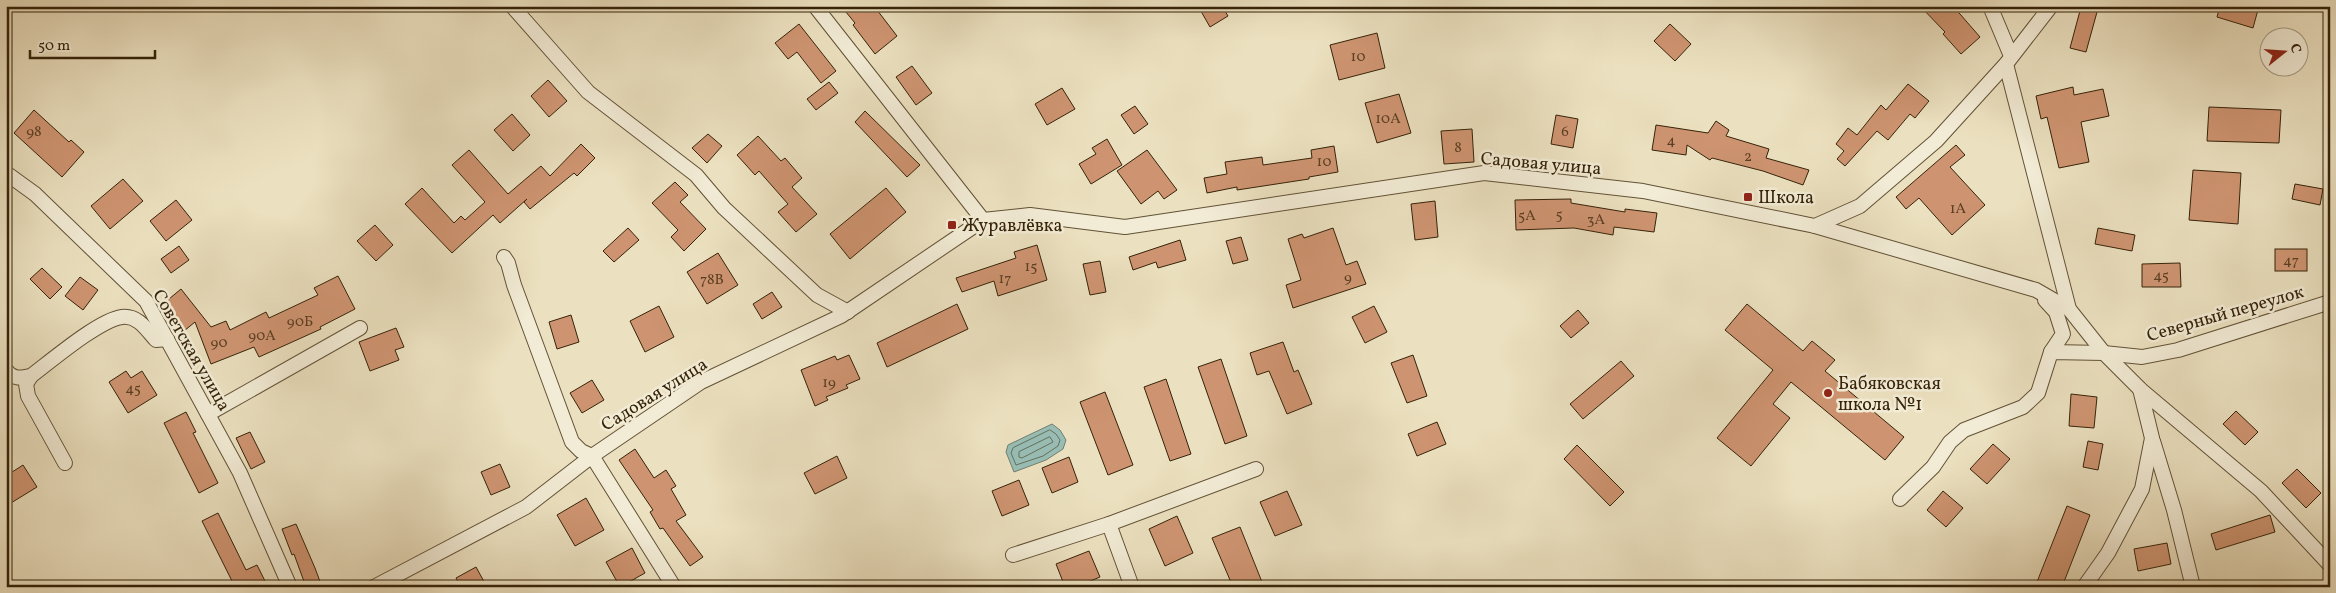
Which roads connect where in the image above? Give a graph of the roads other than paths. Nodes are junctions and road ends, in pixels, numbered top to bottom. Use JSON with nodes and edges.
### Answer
{"nodes":[{"id":1,"x":512,"y":6,"type":"edge"},
{"id":2,"x":815,"y":6,"type":"edge"},
{"id":3,"x":1990,"y":6,"type":"edge"},
{"id":4,"x":2051,"y":6,"type":"edge"},
{"id":5,"x":2008,"y":60,"type":"junction"},
{"id":6,"x":6,"y":173,"type":"edge"},
{"id":7,"x":983,"y":220,"type":"junction"},
{"id":8,"x":1815,"y":226,"type":"junction"},
{"id":9,"x":504,"y":257,"type":"dead end"},
{"id":10,"x":2036,"y":290,"type":"junction"},
{"id":11,"x":2330,"y":302,"type":"edge"},
{"id":12,"x":2069,"y":309,"type":"junction"},
{"id":13,"x":848,"y":312,"type":"junction"},
{"id":14,"x":360,"y":328,"type":"dead end"},
{"id":15,"x":167,"y":339,"type":"junction"},
{"id":16,"x":2052,"y":352,"type":"junction"},
{"id":17,"x":2104,"y":353,"type":"junction"},
{"id":18,"x":6,"y":370,"type":"edge"},
{"id":19,"x":31,"y":376,"type":"junction"},
{"id":20,"x":2140,"y":389,"type":"junction"},
{"id":21,"x":208,"y":414,"type":"junction"},
{"id":22,"x":2152,"y":438,"type":"junction"},
{"id":23,"x":592,"y":456,"type":"junction"},
{"id":24,"x":64,"y":462,"type":"dead end"},
{"id":25,"x":1256,"y":469,"type":"dead end"},
{"id":26,"x":1900,"y":499,"type":"dead end"},
{"id":27,"x":1109,"y":524,"type":"junction"},
{"id":28,"x":1013,"y":555,"type":"dead end"},
{"id":29,"x":2330,"y":565,"type":"edge"},
{"id":30,"x":290,"y":587,"type":"edge"},
{"id":31,"x":374,"y":587,"type":"edge"},
{"id":32,"x":674,"y":587,"type":"edge"},
{"id":33,"x":1132,"y":587,"type":"edge"},
{"id":34,"x":2084,"y":587,"type":"edge"},
{"id":35,"x":2193,"y":587,"type":"edge"}],
"edges":[{"from":1,"to":13,"type":"street"},
{"from":2,"to":7,"type":"street"},
{"from":3,"to":5,"type":"street"},
{"from":4,"to":5,"type":"street"},
{"from":5,"to":8,"type":"street"},
{"from":5,"to":12,"type":"street"},
{"from":6,"to":15,"type":"street","name":"Советская улица"},
{"from":7,"to":8,"type":"street","name":"Садовая улица"},
{"from":7,"to":13,"type":"street","name":"Садовая улица"},
{"from":8,"to":10,"type":"street","name":"Садовая улица"},
{"from":9,"to":23,"type":"street"},
{"from":10,"to":12,"type":"street","name":"Садовая улица"},
{"from":10,"to":16,"type":"street"},
{"from":11,"to":17,"type":"street","name":"Северный переулок"},
{"from":12,"to":17,"type":"street"},
{"from":13,"to":23,"type":"street","name":"Садовая улица"},
{"from":14,"to":21,"type":"street"},
{"from":15,"to":19,"type":"street"},
{"from":15,"to":21,"type":"street","name":"Советская улица"},
{"from":16,"to":17,"type":"street","name":"Северный переулок"},
{"from":16,"to":26,"type":"street"},
{"from":17,"to":20,"type":"street"},
{"from":18,"to":19,"type":"street"},
{"from":19,"to":24,"type":"street"},
{"from":20,"to":22,"type":"street"},
{"from":20,"to":29,"type":"street"},
{"from":21,"to":30,"type":"street","name":"Советская улица"},
{"from":22,"to":34,"type":"street"},
{"from":22,"to":35,"type":"street"},
{"from":23,"to":31,"type":"street","name":"Садовая улица"},
{"from":23,"to":32,"type":"street"},
{"from":25,"to":27,"type":"street"},
{"from":27,"to":28,"type":"street"},
{"from":27,"to":33,"type":"street"}]}
